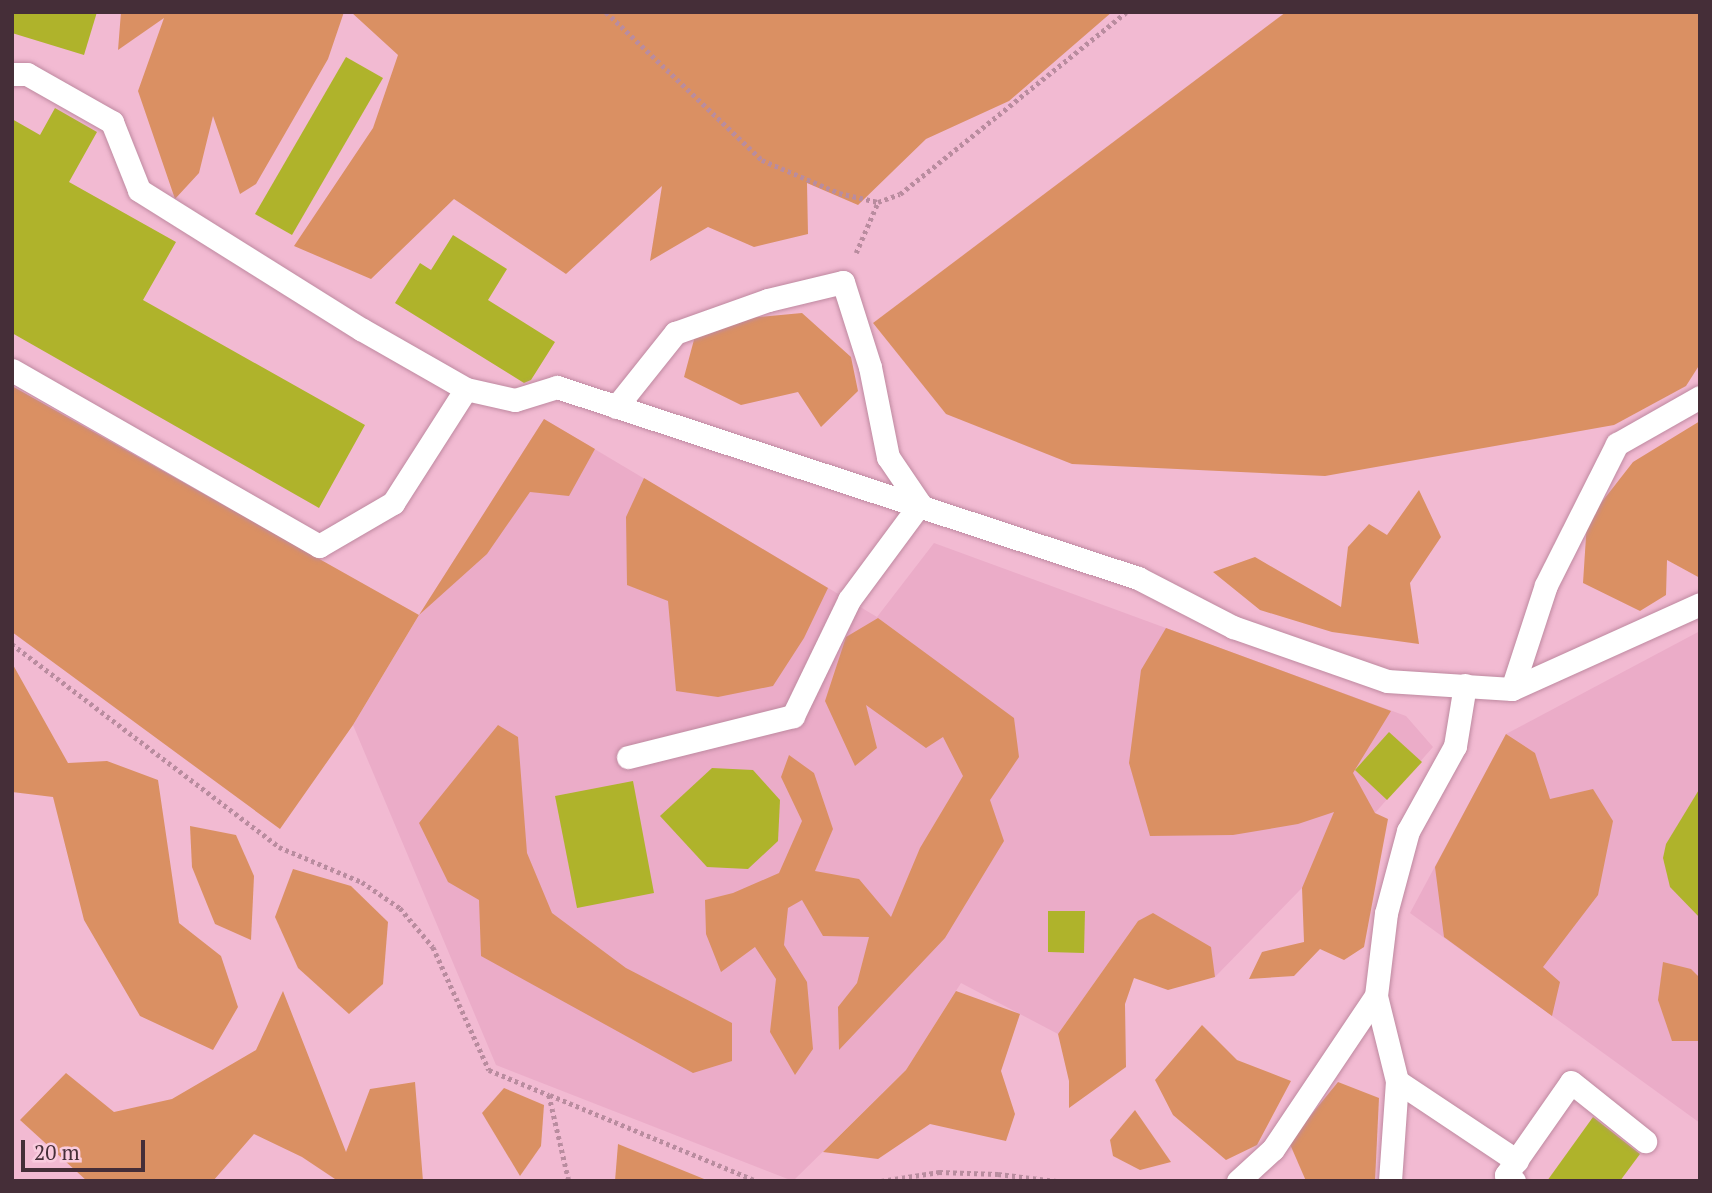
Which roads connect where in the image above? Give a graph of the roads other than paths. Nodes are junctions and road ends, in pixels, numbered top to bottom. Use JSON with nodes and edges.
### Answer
{"nodes":[{"id":1,"x":12,"y":74,"type":"edge"},
{"id":2,"x":12,"y":370,"type":"edge"},
{"id":3,"x":466,"y":389,"type":"junction"},
{"id":4,"x":1700,"y":397,"type":"edge"},
{"id":5,"x":616,"y":407,"type":"junction"},
{"id":6,"x":920,"y":504,"type":"junction"},
{"id":7,"x":1700,"y":604,"type":"edge"},
{"id":8,"x":1465,"y":685,"type":"junction"},
{"id":9,"x":1512,"y":689,"type":"junction"},
{"id":10,"x":628,"y":757,"type":"dead end"},
{"id":11,"x":1376,"y":996,"type":"junction"},
{"id":12,"x":1397,"y":1081,"type":"junction"},
{"id":13,"x":1645,"y":1141,"type":"dead end"},
{"id":14,"x":1515,"y":1171,"type":"edge"},
{"id":15,"x":1238,"y":1181,"type":"edge"},
{"id":16,"x":1390,"y":1181,"type":"edge"}],
"edges":[{"from":1,"to":3,"type":"lane"},
{"from":2,"to":3,"type":"lane"},
{"from":3,"to":5,"type":"lane"},
{"from":4,"to":9,"type":"lane"},
{"from":5,"to":6,"type":"lane"},
{"from":5,"to":6,"type":"lane"},
{"from":6,"to":8,"type":"lane"},
{"from":6,"to":10,"type":"lane"},
{"from":7,"to":9,"type":"lane"},
{"from":8,"to":9,"type":"lane"},
{"from":8,"to":11,"type":"lane"},
{"from":11,"to":12,"type":"lane"},
{"from":11,"to":15,"type":"lane"},
{"from":12,"to":14,"type":"lane"},
{"from":12,"to":16,"type":"lane"},
{"from":13,"to":14,"type":"lane"}]}
